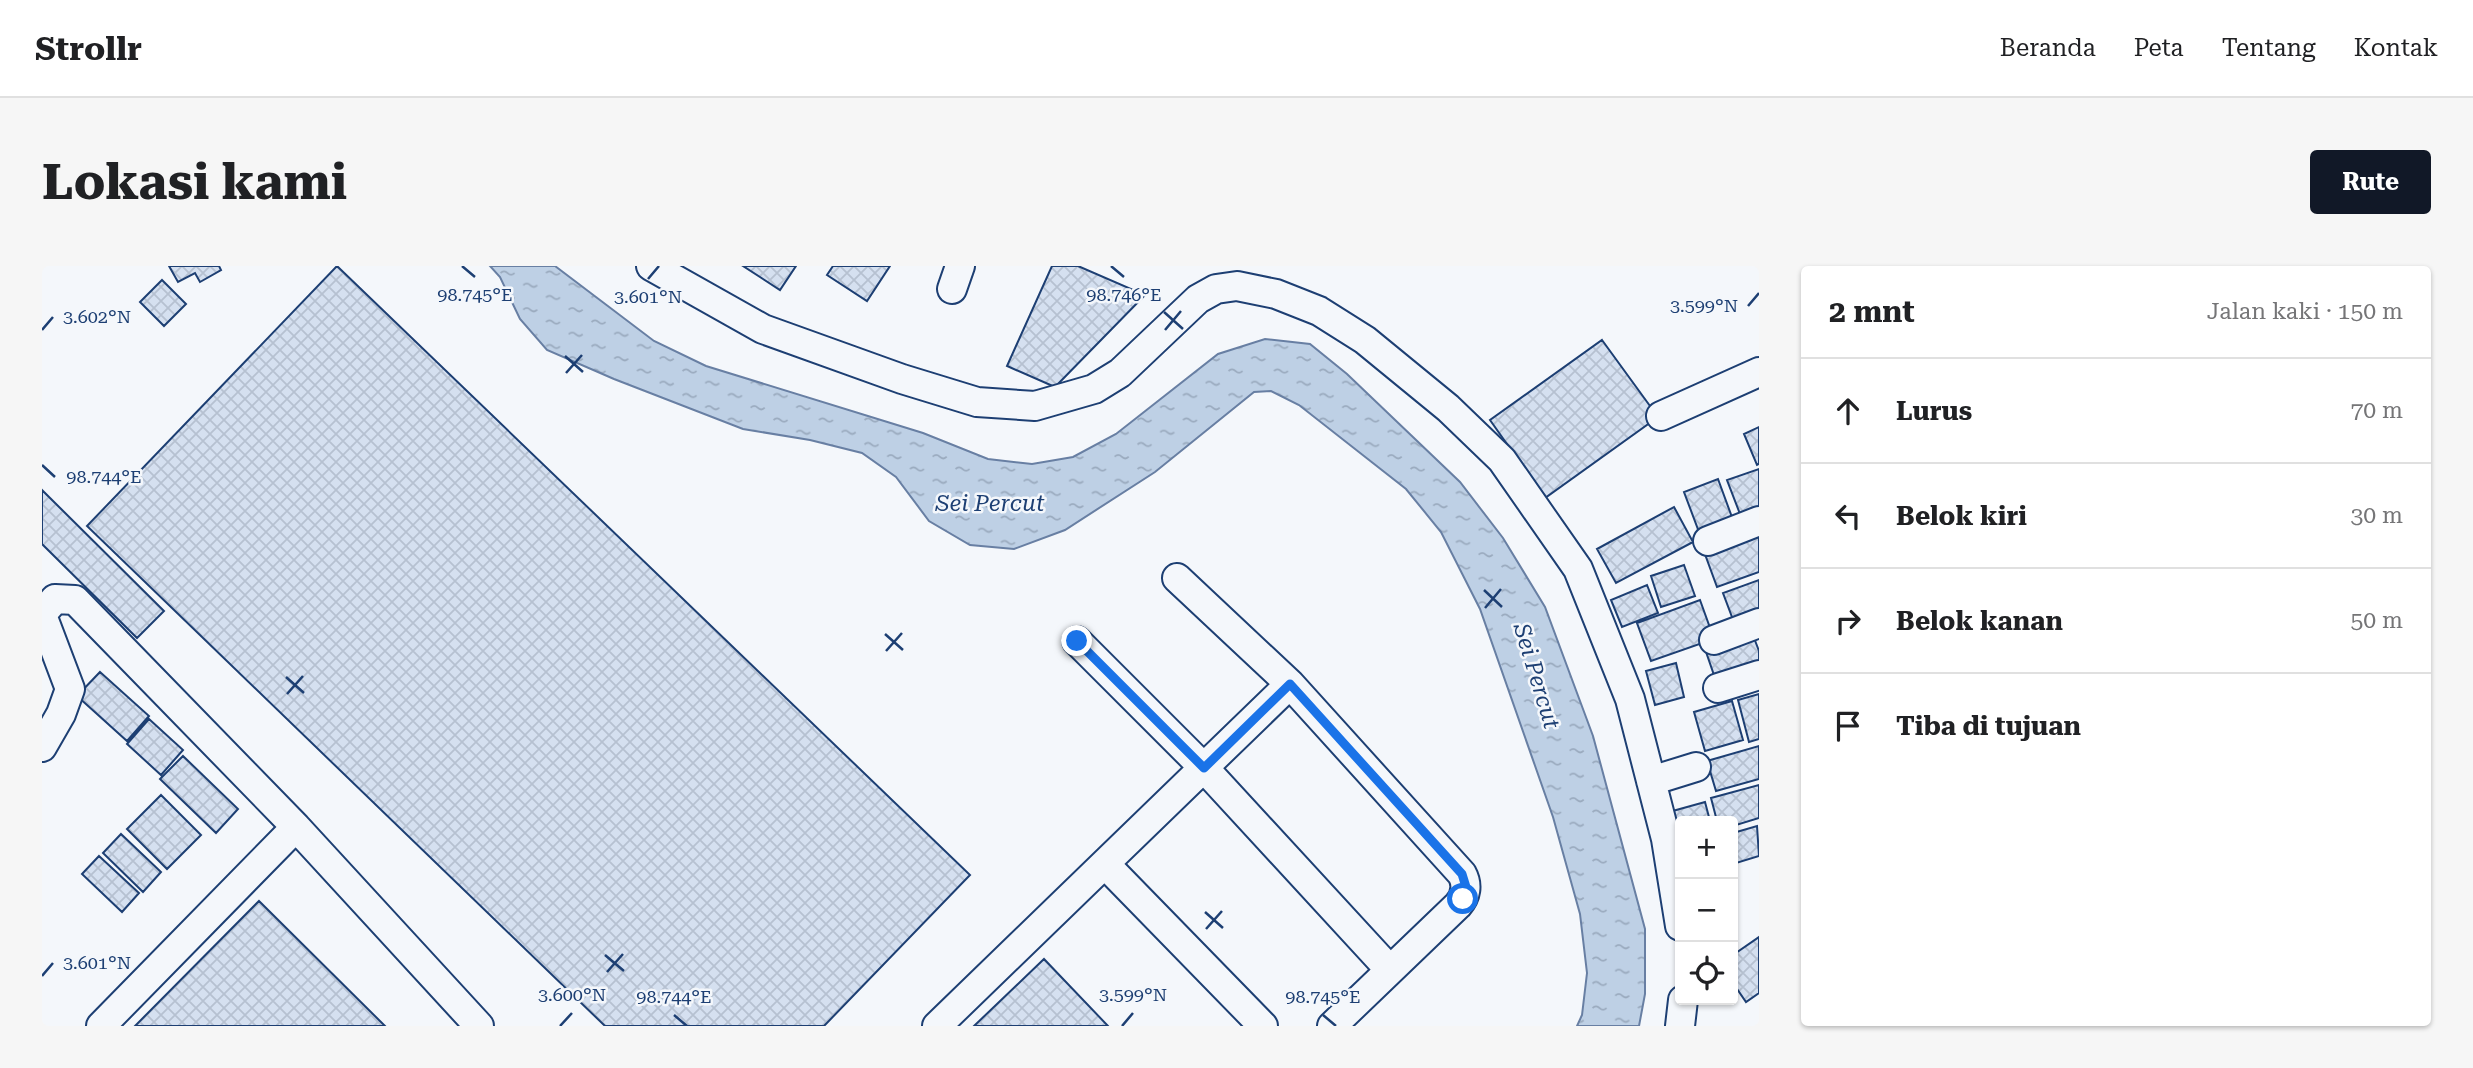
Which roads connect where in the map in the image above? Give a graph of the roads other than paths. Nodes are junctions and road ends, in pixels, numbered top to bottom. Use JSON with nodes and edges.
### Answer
{"nodes":[{"id":1,"x":651,"y":266,"type":"edge"},
{"id":2,"x":1759,"y":372,"type":"edge"},
{"id":3,"x":1661,"y":416,"type":"dead end"},
{"id":4,"x":1759,"y":521,"type":"edge"},
{"id":5,"x":1708,"y":541,"type":"dead end"},
{"id":6,"x":1177,"y":578,"type":"dead end"},
{"id":7,"x":42,"y":614,"type":"edge"},
{"id":8,"x":1759,"y":623,"type":"edge"},
{"id":9,"x":1714,"y":640,"type":"dead end"},
{"id":10,"x":1077,"y":641,"type":"dead end"},
{"id":11,"x":1759,"y":675,"type":"edge"},
{"id":12,"x":1290,"y":684,"type":"junction"},
{"id":13,"x":1718,"y":688,"type":"dead end"},
{"id":14,"x":42,"y":747,"type":"edge"},
{"id":15,"x":1696,"y":767,"type":"dead end"},
{"id":16,"x":1204,"y":768,"type":"junction"},
{"id":17,"x":1651,"y":781,"type":"junction"},
{"id":18,"x":296,"y":827,"type":"junction"},
{"id":19,"x":1105,"y":864,"type":"junction"},
{"id":20,"x":1675,"y":895,"type":"edge"},
{"id":21,"x":1390,"y":970,"type":"junction"},
{"id":22,"x":1682,"y":1005,"type":"edge"},
{"id":23,"x":101,"y":1026,"type":"edge"},
{"id":24,"x":479,"y":1026,"type":"edge"},
{"id":25,"x":937,"y":1026,"type":"edge"},
{"id":26,"x":1263,"y":1026,"type":"edge"},
{"id":27,"x":1332,"y":1026,"type":"edge"},
{"id":28,"x":1680,"y":1026,"type":"edge"}],
"edges":[{"from":1,"to":17,"type":"street"},
{"from":2,"to":3,"type":"street"},
{"from":4,"to":5,"type":"street"},
{"from":6,"to":12,"type":"street"},
{"from":7,"to":14,"type":"street"},
{"from":7,"to":18,"type":"street"},
{"from":8,"to":9,"type":"street"},
{"from":10,"to":16,"type":"street"},
{"from":11,"to":13,"type":"street"},
{"from":12,"to":16,"type":"street"},
{"from":12,"to":21,"type":"street"},
{"from":15,"to":17,"type":"street"},
{"from":16,"to":19,"type":"street"},
{"from":16,"to":21,"type":"street"},
{"from":17,"to":20,"type":"street"},
{"from":18,"to":23,"type":"street"},
{"from":18,"to":24,"type":"street"},
{"from":19,"to":25,"type":"street"},
{"from":19,"to":26,"type":"street"},
{"from":21,"to":27,"type":"street"},
{"from":22,"to":28,"type":"street"}]}
